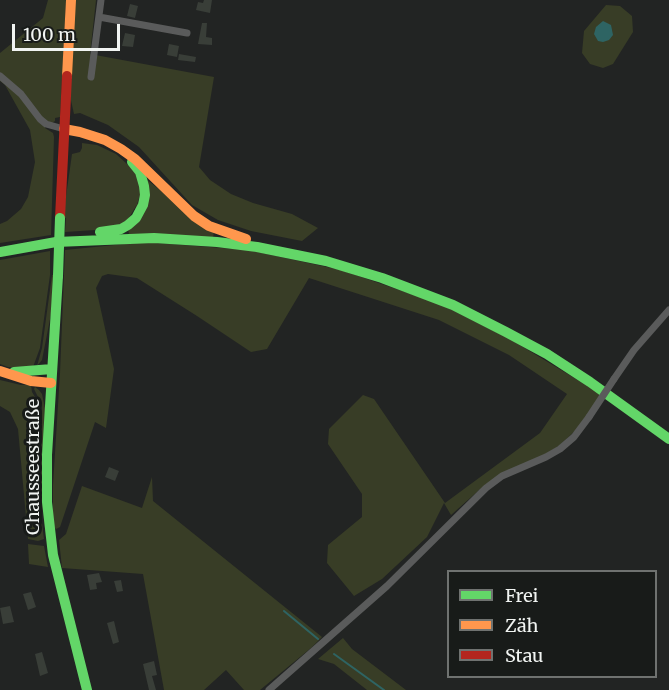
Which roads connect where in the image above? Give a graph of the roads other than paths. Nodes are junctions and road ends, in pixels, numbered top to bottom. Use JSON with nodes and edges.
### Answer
{"nodes":[{"id":1,"x":70,"y":0,"type":"edge"},
{"id":2,"x":101,"y":0,"type":"edge"},
{"id":3,"x":99,"y":17,"type":"junction"},
{"id":4,"x":187,"y":33,"type":"dead end"},
{"id":5,"x":0,"y":76,"type":"edge"},
{"id":6,"x":91,"y":77,"type":"dead end"},
{"id":7,"x":64,"y":129,"type":"junction"},
{"id":8,"x":121,"y":149,"type":"junction"},
{"id":9,"x":65,"y":241,"type":"junction"},
{"id":10,"x":3,"y":252,"type":"edge"},
{"id":11,"x":300,"y":255,"type":"junction"},
{"id":12,"x":669,"y":310,"type":"edge"},
{"id":13,"x":51,"y":369,"type":"junction"},
{"id":14,"x":4,"y":372,"type":"edge"},
{"id":15,"x":51,"y":384,"type":"junction"},
{"id":16,"x":669,"y":439,"type":"edge"},
{"id":17,"x":87,"y":690,"type":"edge"},
{"id":18,"x":269,"y":690,"type":"edge"}],
"edges":[{"from":1,"to":7,"type":"main road","name":"Chausseestraße"},
{"from":2,"to":3,"type":"street"},
{"from":3,"to":4,"type":"street"},
{"from":3,"to":6,"type":"street"},
{"from":5,"to":7,"type":"street"},
{"from":7,"to":8,"type":"main road"},
{"from":7,"to":13,"type":"main road","name":"Chausseestraße","bridge":true},
{"from":8,"to":9,"type":"main road"},
{"from":8,"to":11,"type":"main road"},
{"from":9,"to":10,"type":"main road"},
{"from":9,"to":11,"type":"main road"},
{"from":11,"to":16,"type":"main road"},
{"from":12,"to":18,"type":"street","bridge":true},
{"from":13,"to":14,"type":"main road"},
{"from":13,"to":15,"type":"main road","name":"Chausseestraße"},
{"from":14,"to":15,"type":"main road"},
{"from":15,"to":17,"type":"main road","name":"Chausseestraße"}]}
